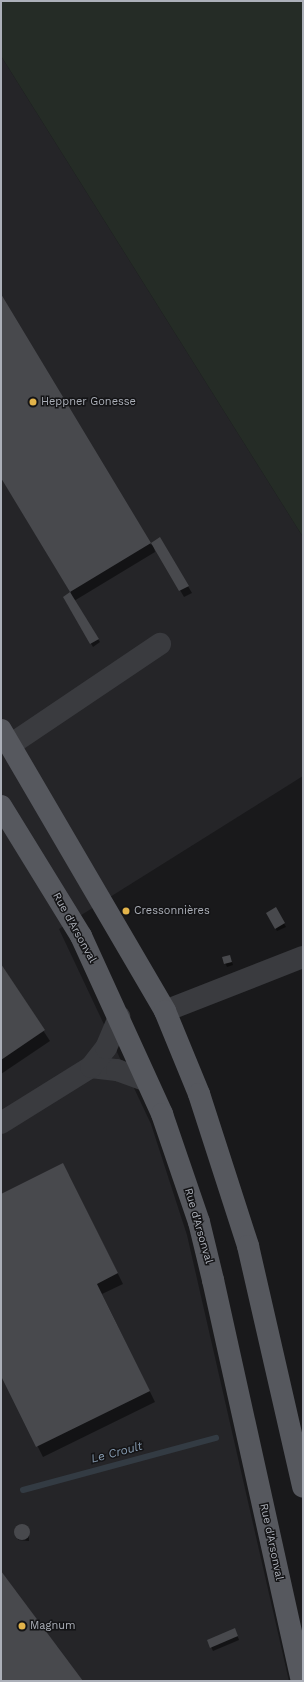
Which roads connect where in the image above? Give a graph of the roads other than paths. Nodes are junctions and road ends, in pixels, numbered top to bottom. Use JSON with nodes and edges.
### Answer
{"nodes":[{"id":1,"x":160,"y":644,"type":"dead end"},
{"id":2,"x":6,"y":737,"type":"edge"},
{"id":3,"x":1,"y":806,"type":"edge"},
{"id":4,"x":303,"y":957,"type":"edge"},
{"id":5,"x":164,"y":1010,"type":"junction"},
{"id":6,"x":119,"y":1017,"type":"junction"},
{"id":7,"x":91,"y":1067,"type":"junction"},
{"id":8,"x":145,"y":1080,"type":"junction"},
{"id":9,"x":2,"y":1121,"type":"edge"},
{"id":10,"x":303,"y":1487,"type":"edge"},
{"id":11,"x":302,"y":1681,"type":"edge"}],
"edges":[{"from":1,"to":2,"type":"street"},
{"from":2,"to":5,"type":"main road"},
{"from":3,"to":6,"type":"main road","name":"Rue d'Arsonval"},
{"from":4,"to":5,"type":"street"},
{"from":5,"to":10,"type":"main road"},
{"from":6,"to":7,"type":"street"},
{"from":6,"to":8,"type":"main road","name":"Rue d'Arsonval"},
{"from":7,"to":8,"type":"street"},
{"from":7,"to":9,"type":"street"},
{"from":8,"to":11,"type":"main road","name":"Rue d'Arsonval"}]}
